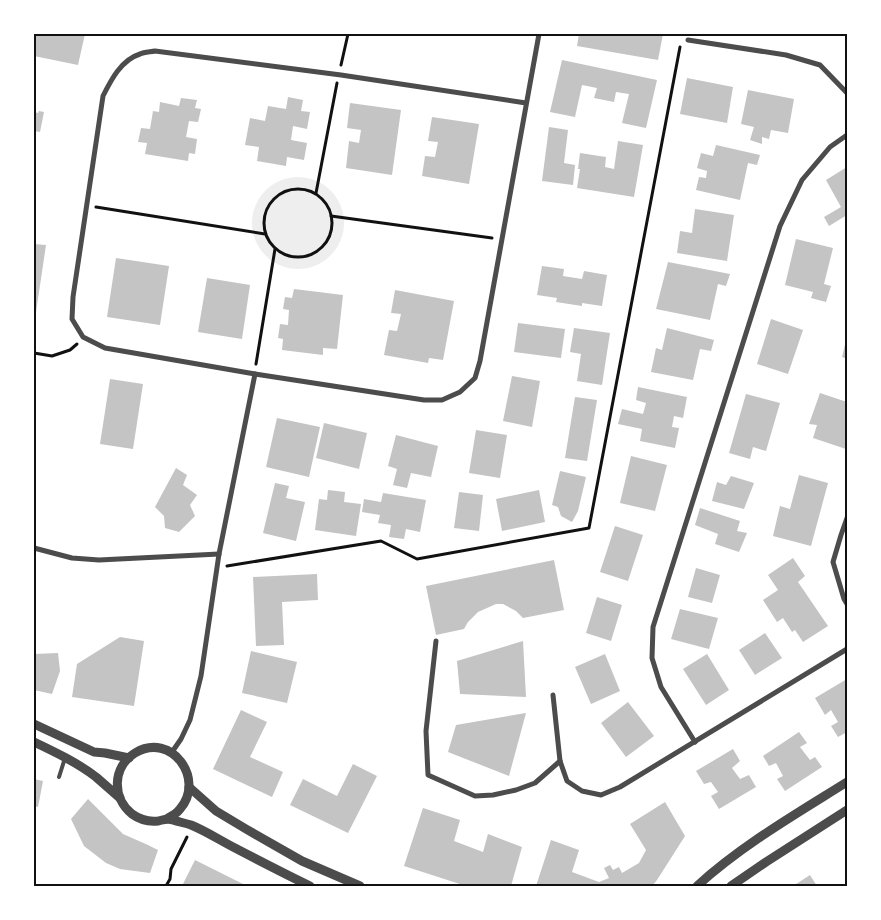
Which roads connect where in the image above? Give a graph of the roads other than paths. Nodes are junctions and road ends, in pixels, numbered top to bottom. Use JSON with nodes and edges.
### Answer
{"nodes":[{"id":1,"x":538,"y":34,"type":"edge"},
{"id":2,"x":688,"y":40,"type":"dead end"},
{"id":3,"x":847,"y":93,"type":"edge"},
{"id":4,"x":526,"y":103,"type":"junction"},
{"id":5,"x":847,"y":135,"type":"edge"},
{"id":6,"x":255,"y":374,"type":"junction"},
{"id":7,"x":847,"y":518,"type":"edge"},
{"id":8,"x":34,"y":548,"type":"edge"},
{"id":9,"x":219,"y":554,"type":"junction"},
{"id":10,"x":847,"y":604,"type":"edge"},
{"id":11,"x":436,"y":641,"type":"dead end"},
{"id":12,"x":847,"y":649,"type":"edge"},
{"id":13,"x":553,"y":696,"type":"dead end"},
{"id":14,"x":34,"y":724,"type":"edge"},
{"id":15,"x":34,"y":742,"type":"edge"},
{"id":16,"x":695,"y":742,"type":"junction"},
{"id":17,"x":172,"y":752,"type":"junction"},
{"id":18,"x":65,"y":758,"type":"junction"},
{"id":19,"x":128,"y":758,"type":"junction"},
{"id":20,"x":560,"y":761,"type":"junction"},
{"id":21,"x":59,"y":777,"type":"dead end"},
{"id":22,"x":847,"y":782,"type":"edge"},
{"id":23,"x":189,"y":788,"type":"junction"},
{"id":24,"x":120,"y":798,"type":"junction"},
{"id":25,"x":847,"y":810,"type":"edge"},
{"id":26,"x":168,"y":818,"type":"junction"},
{"id":27,"x":310,"y":886,"type":"edge"},
{"id":28,"x":360,"y":886,"type":"edge"},
{"id":29,"x":698,"y":886,"type":"edge"},
{"id":30,"x":731,"y":886,"type":"edge"}],
"edges":[{"from":1,"to":4,"type":"street"},
{"from":2,"to":3,"type":"street"},
{"from":4,"to":6,"type":"street"},
{"from":4,"to":6,"type":"street"},
{"from":5,"to":16,"type":"street"},
{"from":6,"to":9,"type":"street"},
{"from":7,"to":10,"type":"street"},
{"from":8,"to":9,"type":"street"},
{"from":9,"to":17,"type":"street"},
{"from":11,"to":20,"type":"street"},
{"from":12,"to":16,"type":"street"},
{"from":13,"to":20,"type":"street"},
{"from":14,"to":19,"type":"street"},
{"from":15,"to":18,"type":"street"},
{"from":16,"to":20,"type":"street"},
{"from":17,"to":19,"type":"street"},
{"from":17,"to":23,"type":"street"},
{"from":18,"to":21,"type":"lane"},
{"from":18,"to":24,"type":"street"},
{"from":19,"to":24,"type":"street"},
{"from":22,"to":29,"type":"street"},
{"from":23,"to":26,"type":"street"},
{"from":23,"to":28,"type":"street"},
{"from":24,"to":26,"type":"street"},
{"from":25,"to":30,"type":"street"},
{"from":26,"to":27,"type":"street"}]}
